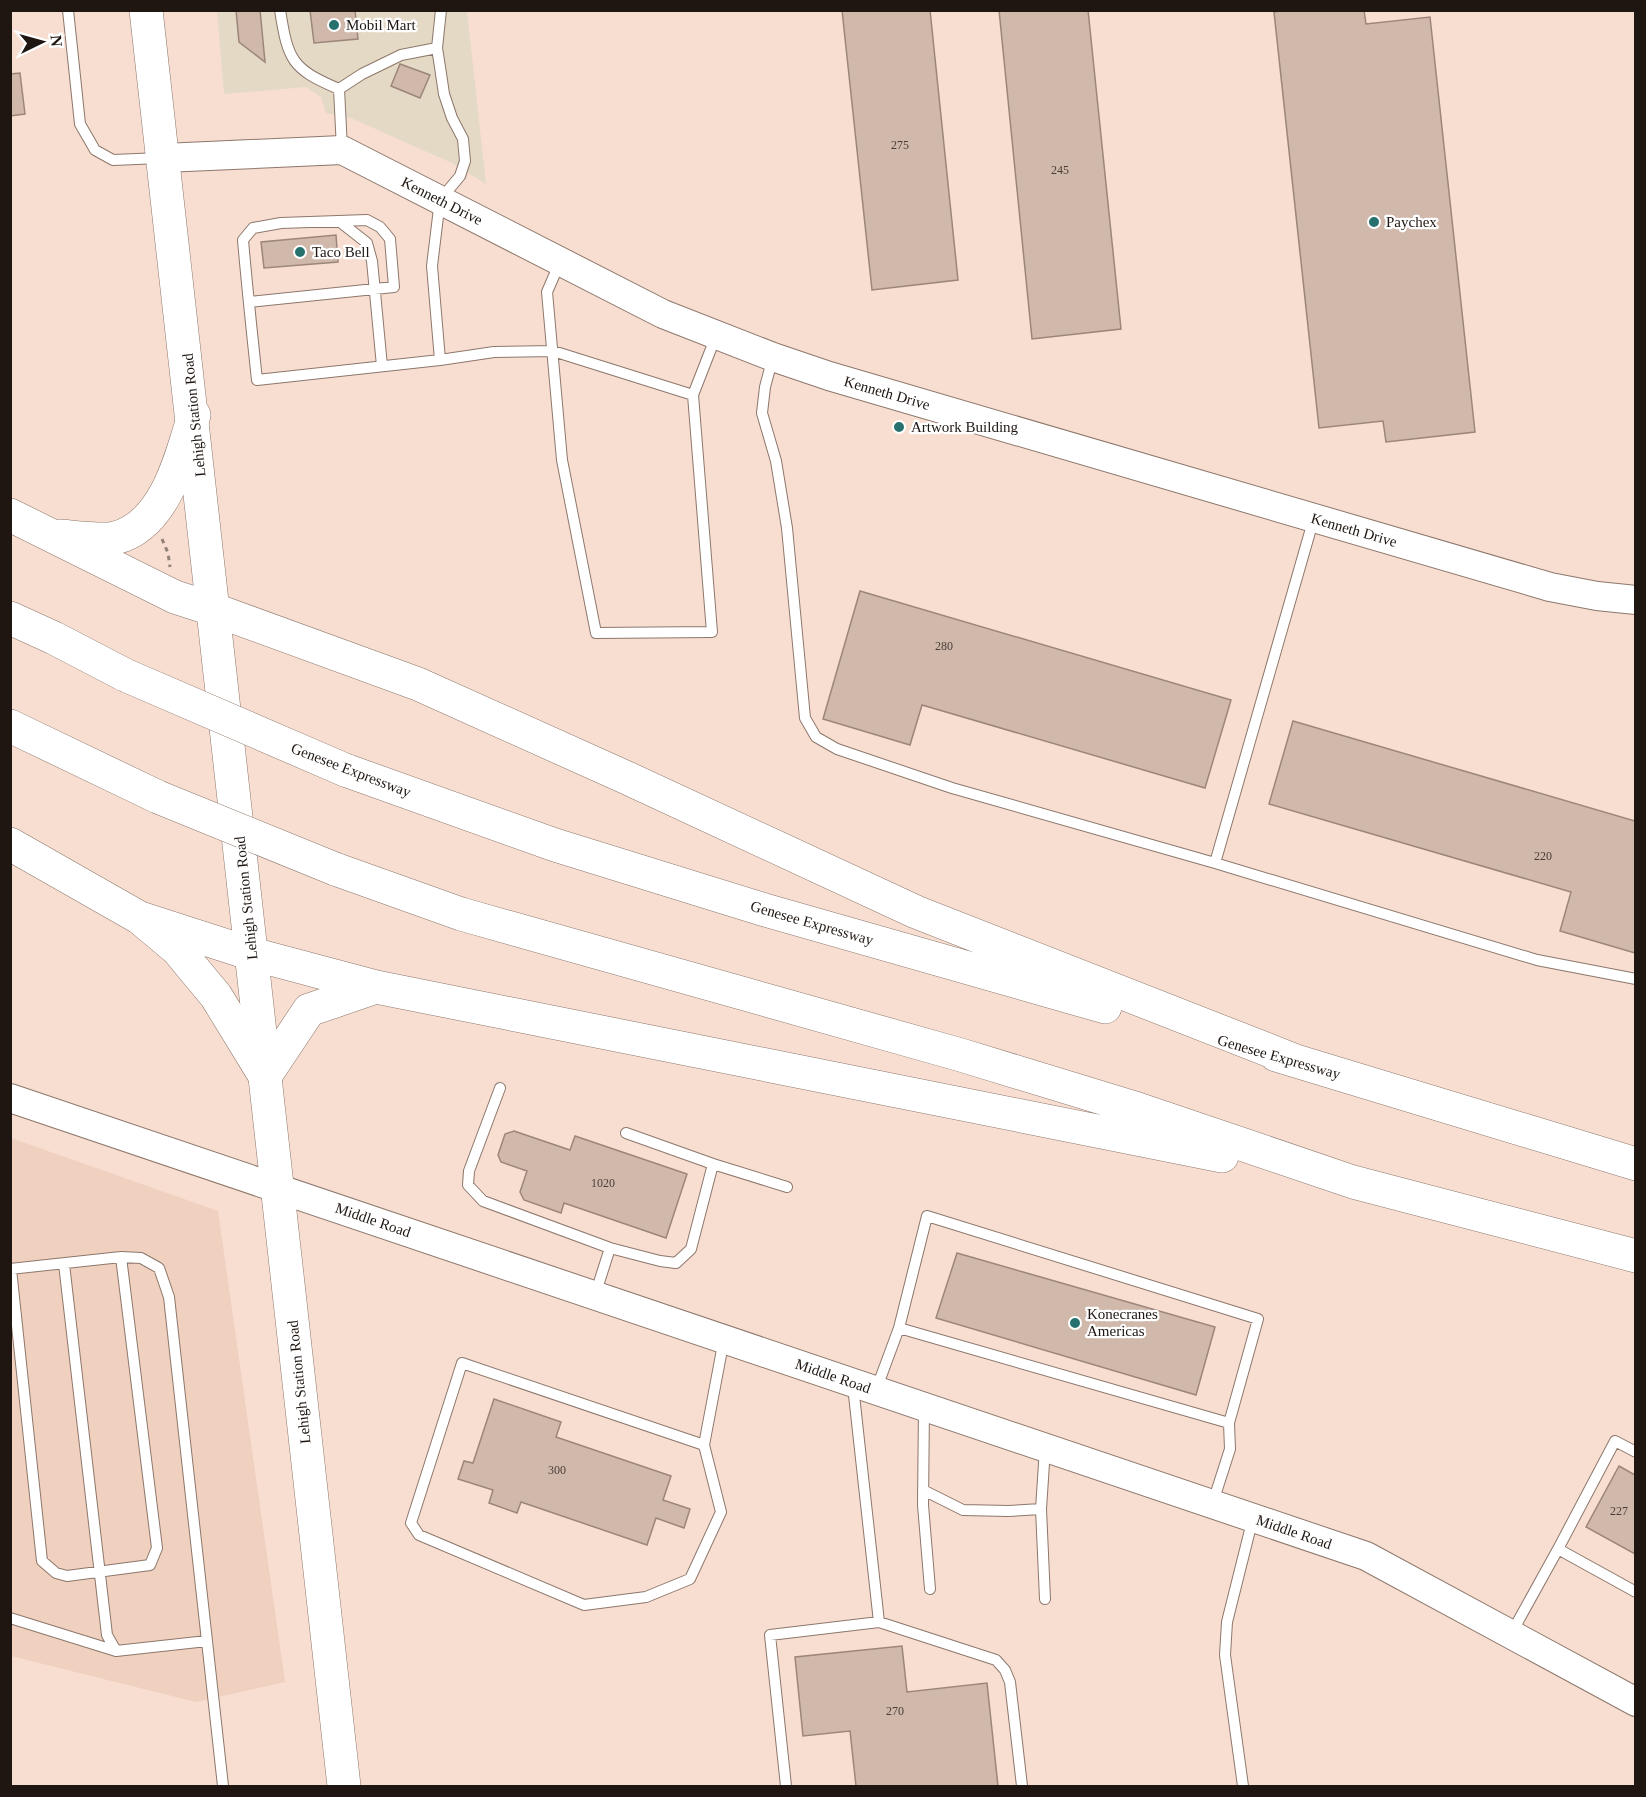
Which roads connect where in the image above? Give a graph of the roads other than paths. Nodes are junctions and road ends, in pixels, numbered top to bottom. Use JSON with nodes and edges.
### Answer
{"nodes":[{"id":1,"x":68,"y":10,"type":"edge"},
{"id":2,"x":146,"y":10,"type":"edge"},
{"id":3,"x":280,"y":10,"type":"edge"},
{"id":4,"x":441,"y":10,"type":"edge"},
{"id":5,"x":437,"y":48,"type":"junction"},
{"id":6,"x":339,"y":89,"type":"junction"},
{"id":7,"x":342,"y":150,"type":"junction"},
{"id":8,"x":164,"y":158,"type":"junction"},
{"id":9,"x":440,"y":200,"type":"junction"},
{"id":10,"x":339,"y":221,"type":"junction"},
{"id":11,"x":561,"y":261,"type":"junction"},
{"id":12,"x":374,"y":290,"type":"junction"},
{"id":13,"x":249,"y":302,"type":"junction"},
{"id":14,"x":717,"y":335,"type":"junction"},
{"id":15,"x":552,"y":351,"type":"junction"},
{"id":16,"x":773,"y":357,"type":"junction"},
{"id":17,"x":440,"y":360,"type":"junction"},
{"id":18,"x":382,"y":366,"type":"junction"},
{"id":19,"x":693,"y":395,"type":"junction"},
{"id":20,"x":194,"y":415,"type":"junction"},
{"id":21,"x":10,"y":515,"type":"edge"},
{"id":22,"x":1314,"y":518,"type":"junction"},
{"id":23,"x":50,"y":536,"type":"junction"},
{"id":24,"x":1635,"y":600,"type":"edge"},
{"id":25,"x":10,"y":610,"type":"edge"},
{"id":26,"x":215,"y":610,"type":"junction"},
{"id":27,"x":10,"y":618,"type":"edge"},
{"id":28,"x":54,"y":638,"type":"junction"},
{"id":29,"x":10,"y":726,"type":"edge"},
{"id":30,"x":10,"y":844,"type":"edge"},
{"id":31,"x":1215,"y":863,"type":"junction"},
{"id":32,"x":140,"y":918,"type":"junction"},
{"id":33,"x":252,"y":954,"type":"junction"},
{"id":34,"x":1635,"y":979,"type":"edge"},
{"id":35,"x":376,"y":987,"type":"junction"},
{"id":36,"x":1296,"y":1061,"type":"junction"},
{"id":37,"x":265,"y":1076,"type":"junction"},
{"id":38,"x":500,"y":1088,"type":"dead end"},
{"id":39,"x":10,"y":1098,"type":"edge"},
{"id":40,"x":626,"y":1132,"type":"dead end"},
{"id":41,"x":713,"y":1164,"type":"junction"},
{"id":42,"x":1635,"y":1164,"type":"edge"},
{"id":43,"x":1353,"y":1182,"type":"junction"},
{"id":44,"x":277,"y":1187,"type":"junction"},
{"id":45,"x":787,"y":1187,"type":"dead end"},
{"id":46,"x":610,"y":1248,"type":"junction"},
{"id":47,"x":121,"y":1257,"type":"junction"},
{"id":48,"x":1635,"y":1257,"type":"edge"},
{"id":49,"x":64,"y":1264,"type":"junction"},
{"id":50,"x":11,"y":1269,"type":"edge"},
{"id":51,"x":595,"y":1295,"type":"junction"},
{"id":52,"x":899,"y":1328,"type":"junction"},
{"id":53,"x":724,"y":1339,"type":"junction"},
{"id":54,"x":864,"y":1387,"type":"junction"},
{"id":55,"x":924,"y":1407,"type":"junction"},
{"id":56,"x":1229,"y":1423,"type":"junction"},
{"id":57,"x":704,"y":1445,"type":"junction"},
{"id":58,"x":1045,"y":1448,"type":"junction"},
{"id":59,"x":1635,"y":1452,"type":"edge"},
{"id":60,"x":923,"y":1490,"type":"junction"},
{"id":61,"x":1212,"y":1504,"type":"junction"},
{"id":62,"x":1041,"y":1509,"type":"junction"},
{"id":63,"x":1253,"y":1518,"type":"junction"},
{"id":64,"x":1558,"y":1549,"type":"junction"},
{"id":65,"x":100,"y":1572,"type":"junction"},
{"id":66,"x":930,"y":1589,"type":"dead end"},
{"id":67,"x":1635,"y":1592,"type":"edge"},
{"id":68,"x":1045,"y":1599,"type":"dead end"},
{"id":69,"x":10,"y":1618,"type":"edge"},
{"id":70,"x":879,"y":1623,"type":"junction"},
{"id":71,"x":1511,"y":1635,"type":"junction"},
{"id":72,"x":207,"y":1641,"type":"junction"},
{"id":73,"x":116,"y":1651,"type":"junction"},
{"id":74,"x":1635,"y":1702,"type":"edge"},
{"id":75,"x":223,"y":1786,"type":"edge"},
{"id":76,"x":344,"y":1786,"type":"edge"},
{"id":77,"x":786,"y":1786,"type":"edge"},
{"id":78,"x":1022,"y":1786,"type":"edge"},
{"id":79,"x":1243,"y":1786,"type":"edge"}],
"edges":[{"from":1,"to":8,"type":"lane"},
{"from":2,"to":8,"type":"main road","name":"Lehigh Station Road"},
{"from":3,"to":6,"type":"lane"},
{"from":4,"to":5,"type":"lane"},
{"from":5,"to":6,"type":"lane"},
{"from":5,"to":9,"type":"lane"},
{"from":6,"to":7,"type":"lane"},
{"from":7,"to":8,"type":"street","name":"Kenneth Drive"},
{"from":7,"to":9,"type":"street","name":"Kenneth Drive"},
{"from":8,"to":20,"type":"main road","name":"Lehigh Station Road"},
{"from":9,"to":11,"type":"street","name":"Kenneth Drive"},
{"from":9,"to":17,"type":"lane"},
{"from":10,"to":12,"type":"lane"},
{"from":10,"to":12,"type":"lane"},
{"from":10,"to":13,"type":"lane"},
{"from":11,"to":14,"type":"street","name":"Kenneth Drive"},
{"from":11,"to":15,"type":"lane"},
{"from":12,"to":13,"type":"lane"},
{"from":12,"to":18,"type":"lane"},
{"from":13,"to":18,"type":"lane"},
{"from":14,"to":16,"type":"street","name":"Kenneth Drive"},
{"from":14,"to":19,"type":"lane"},
{"from":15,"to":17,"type":"lane"},
{"from":15,"to":19,"type":"lane"},
{"from":15,"to":19,"type":"lane"},
{"from":16,"to":22,"type":"street","name":"Kenneth Drive"},
{"from":16,"to":31,"type":"lane"},
{"from":17,"to":18,"type":"lane"},
{"from":20,"to":23,"type":"main road"},
{"from":20,"to":26,"type":"main road","name":"Lehigh Station Road"},
{"from":21,"to":23,"type":"main road"},
{"from":22,"to":24,"type":"street","name":"Kenneth Drive"},
{"from":22,"to":31,"type":"lane"},
{"from":23,"to":26,"type":"main road"},
{"from":25,"to":28,"type":"main road"},
{"from":26,"to":33,"type":"main road","name":"Lehigh Station Road"},
{"from":26,"to":36,"type":"main road"},
{"from":27,"to":28,"type":"main road","name":"Genesee Expressway"},
{"from":28,"to":36,"type":"main road","name":"Genesee Expressway","bridge":true},
{"from":29,"to":43,"type":"main road","bridge":true},
{"from":30,"to":32,"type":"main road"},
{"from":31,"to":34,"type":"lane"},
{"from":32,"to":33,"type":"main road"},
{"from":32,"to":37,"type":"main road"},
{"from":33,"to":35,"type":"main road"},
{"from":33,"to":37,"type":"main road","name":"Lehigh Station Road"},
{"from":35,"to":37,"type":"main road"},
{"from":35,"to":43,"type":"main road"},
{"from":36,"to":42,"type":"main road","name":"Genesee Expressway"},
{"from":37,"to":44,"type":"main road","name":"Lehigh Station Road"},
{"from":38,"to":46,"type":"lane"},
{"from":39,"to":44,"type":"street","name":"Middle Road"},
{"from":40,"to":41,"type":"lane"},
{"from":41,"to":45,"type":"lane"},
{"from":41,"to":46,"type":"lane"},
{"from":43,"to":48,"type":"main road"},
{"from":44,"to":51,"type":"street","name":"Middle Road"},
{"from":44,"to":76,"type":"main road","name":"Lehigh Station Road"},
{"from":46,"to":51,"type":"lane"},
{"from":47,"to":49,"type":"lane"},
{"from":47,"to":65,"type":"lane"},
{"from":47,"to":72,"type":"lane"},
{"from":49,"to":50,"type":"lane"},
{"from":49,"to":65,"type":"lane"},
{"from":50,"to":65,"type":"lane"},
{"from":51,"to":53,"type":"street","name":"Middle Road"},
{"from":52,"to":54,"type":"lane"},
{"from":52,"to":56,"type":"lane"},
{"from":52,"to":56,"type":"lane"},
{"from":53,"to":54,"type":"street","name":"Middle Road"},
{"from":53,"to":57,"type":"lane"},
{"from":54,"to":55,"type":"street","name":"Middle Road"},
{"from":54,"to":70,"type":"lane"},
{"from":55,"to":58,"type":"street","name":"Middle Road"},
{"from":55,"to":60,"type":"lane"},
{"from":56,"to":61,"type":"lane"},
{"from":57,"to":57,"type":"lane"},
{"from":58,"to":61,"type":"street","name":"Middle Road"},
{"from":58,"to":62,"type":"lane"},
{"from":59,"to":64,"type":"lane"},
{"from":60,"to":62,"type":"lane"},
{"from":60,"to":66,"type":"lane"},
{"from":61,"to":63,"type":"street","name":"Middle Road"},
{"from":62,"to":68,"type":"lane"},
{"from":63,"to":71,"type":"street","name":"Middle Road"},
{"from":63,"to":79,"type":"lane"},
{"from":64,"to":67,"type":"lane"},
{"from":64,"to":71,"type":"lane"},
{"from":65,"to":73,"type":"lane"},
{"from":69,"to":73,"type":"lane"},
{"from":70,"to":77,"type":"lane"},
{"from":70,"to":78,"type":"lane"},
{"from":71,"to":74,"type":"street","name":"Middle Road"},
{"from":72,"to":73,"type":"lane"},
{"from":72,"to":75,"type":"lane"}]}
